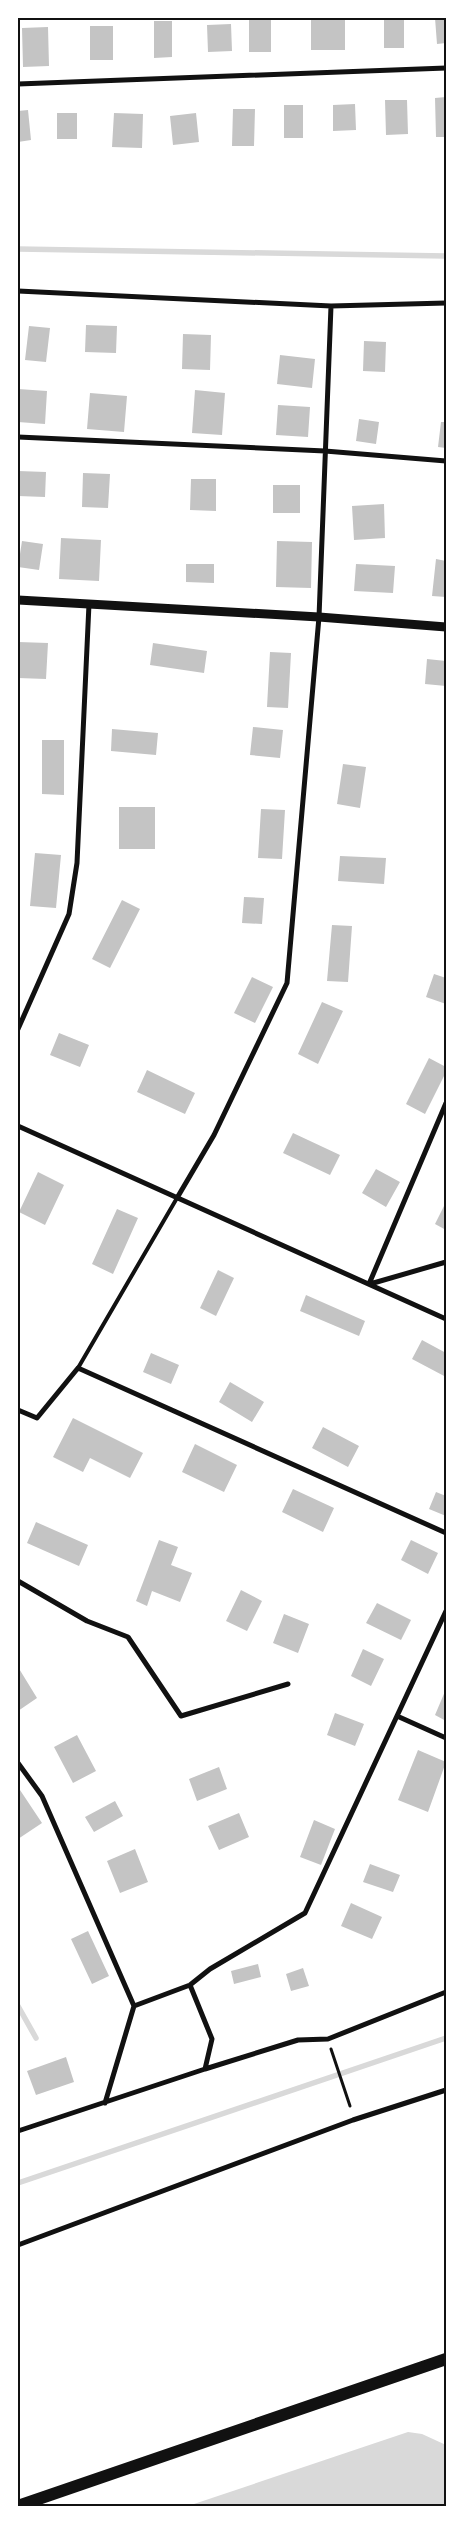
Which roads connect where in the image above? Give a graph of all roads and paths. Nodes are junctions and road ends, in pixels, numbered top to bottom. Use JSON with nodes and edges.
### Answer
{"nodes":[{"id":1,"x":446,"y":68,"type":"edge"},
{"id":2,"x":18,"y":84,"type":"edge"},
{"id":3,"x":18,"y":291,"type":"edge"},
{"id":4,"x":446,"y":303,"type":"edge"},
{"id":5,"x":331,"y":306,"type":"junction"},
{"id":6,"x":18,"y":437,"type":"edge"},
{"id":7,"x":325,"y":451,"type":"junction"},
{"id":8,"x":446,"y":460,"type":"edge"},
{"id":9,"x":18,"y":600,"type":"edge"},
{"id":10,"x":89,"y":604,"type":"junction"},
{"id":11,"x":319,"y":617,"type":"junction"},
{"id":12,"x":446,"y":626,"type":"edge"},
{"id":13,"x":18,"y":1029,"type":"edge"},
{"id":14,"x":446,"y":1102,"type":"edge"},
{"id":15,"x":18,"y":1126,"type":"edge"},
{"id":16,"x":177,"y":1198,"type":"junction"},
{"id":17,"x":446,"y":1262,"type":"edge"},
{"id":18,"x":369,"y":1284,"type":"junction"},
{"id":19,"x":446,"y":1319,"type":"edge"},
{"id":20,"x":78,"y":1368,"type":"junction"},
{"id":21,"x":18,"y":1410,"type":"edge"},
{"id":22,"x":446,"y":1533,"type":"edge"},
{"id":23,"x":18,"y":1581,"type":"edge"},
{"id":24,"x":446,"y":1611,"type":"edge"},
{"id":25,"x":288,"y":1684,"type":"dead end"},
{"id":26,"x":397,"y":1716,"type":"junction"},
{"id":27,"x":446,"y":1738,"type":"edge"},
{"id":28,"x":18,"y":1763,"type":"edge"},
{"id":29,"x":190,"y":1985,"type":"junction"},
{"id":30,"x":446,"y":1992,"type":"edge"},
{"id":31,"x":134,"y":2006,"type":"junction"},
{"id":32,"x":328,"y":2039,"type":"junction"},
{"id":33,"x":205,"y":2069,"type":"junction"},
{"id":34,"x":446,"y":2090,"type":"edge"},
{"id":35,"x":105,"y":2103,"type":"junction"},
{"id":36,"x":350,"y":2106,"type":"dead end"},
{"id":37,"x":18,"y":2131,"type":"edge"},
{"id":38,"x":18,"y":2246,"type":"edge"},
{"id":39,"x":446,"y":2359,"type":"edge"},
{"id":40,"x":18,"y":2506,"type":"edge"}],
"edges":[{"from":1,"to":2,"type":"street"},
{"from":3,"to":5,"type":"street"},
{"from":4,"to":5,"type":"street"},
{"from":5,"to":7,"type":"street"},
{"from":6,"to":7,"type":"street"},
{"from":7,"to":8,"type":"street"},
{"from":7,"to":11,"type":"street"},
{"from":9,"to":10,"type":"street"},
{"from":10,"to":11,"type":"street"},
{"from":10,"to":13,"type":"street"},
{"from":11,"to":12,"type":"street"},
{"from":11,"to":16,"type":"street"},
{"from":14,"to":18,"type":"street"},
{"from":15,"to":16,"type":"street"},
{"from":16,"to":18,"type":"street"},
{"from":16,"to":20,"type":"lane"},
{"from":17,"to":18,"type":"street"},
{"from":18,"to":19,"type":"street"},
{"from":20,"to":21,"type":"street"},
{"from":20,"to":22,"type":"street"},
{"from":23,"to":25,"type":"street"},
{"from":24,"to":26,"type":"street"},
{"from":26,"to":27,"type":"street"},
{"from":26,"to":29,"type":"street"},
{"from":28,"to":31,"type":"street"},
{"from":29,"to":31,"type":"street"},
{"from":29,"to":33,"type":"street"},
{"from":30,"to":32,"type":"street"},
{"from":31,"to":35,"type":"street"},
{"from":32,"to":33,"type":"street"},
{"from":32,"to":36,"type":"path"},
{"from":33,"to":35,"type":"street"},
{"from":34,"to":38,"type":"street"},
{"from":35,"to":37,"type":"street"},
{"from":39,"to":40,"type":"main road"}]}
